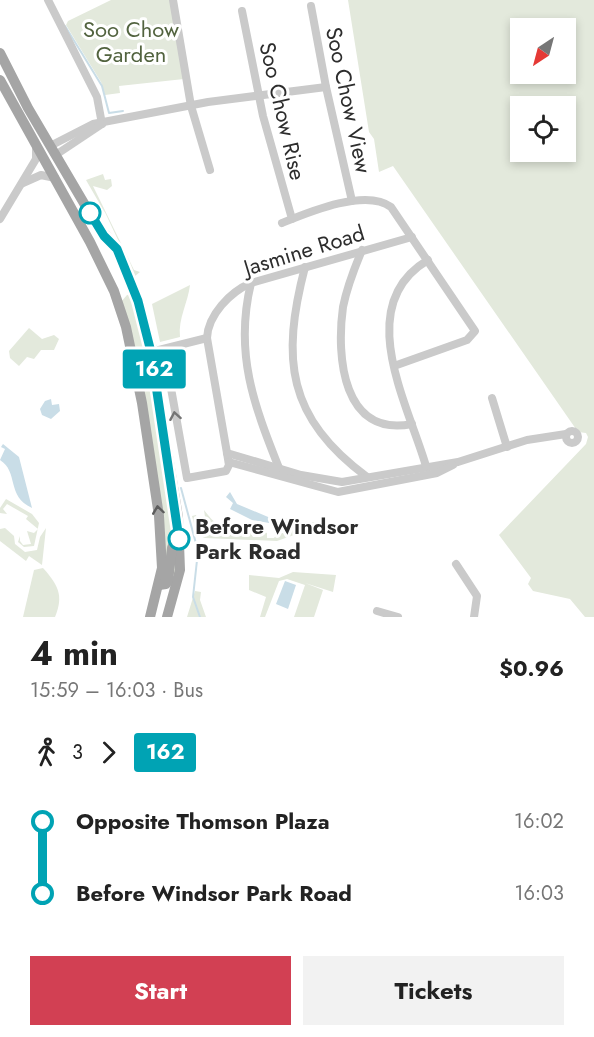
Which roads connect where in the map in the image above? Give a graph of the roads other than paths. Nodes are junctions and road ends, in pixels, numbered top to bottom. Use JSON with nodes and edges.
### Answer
{"nodes":[{"id":1,"x":48,"y":0,"type":"edge"},
{"id":2,"x":173,"y":0,"type":"edge"},
{"id":3,"x":311,"y":6,"type":"dead end"},
{"id":4,"x":242,"y":11,"type":"dead end"},
{"id":5,"x":0,"y":53,"type":"edge"},
{"id":6,"x":0,"y":80,"type":"edge"},
{"id":7,"x":326,"y":87,"type":"junction"},
{"id":8,"x":20,"y":93,"type":"junction"},
{"id":9,"x":258,"y":94,"type":"junction"},
{"id":10,"x":9,"y":98,"type":"junction"},
{"id":11,"x":191,"y":106,"type":"junction"},
{"id":12,"x":102,"y":124,"type":"junction"},
{"id":13,"x":36,"y":149,"type":"junction"},
{"id":14,"x":54,"y":150,"type":"junction"},
{"id":15,"x":210,"y":170,"type":"dead end"},
{"id":16,"x":55,"y":178,"type":"junction"},
{"id":17,"x":20,"y":187,"type":"junction"},
{"id":18,"x":352,"y":201,"type":"junction"},
{"id":19,"x":0,"y":219,"type":"edge"},
{"id":20,"x":292,"y":219,"type":"junction"},
{"id":21,"x":282,"y":223,"type":"dead end"},
{"id":22,"x":412,"y":237,"type":"junction"},
{"id":23,"x":362,"y":250,"type":"junction"},
{"id":24,"x":428,"y":260,"type":"junction"},
{"id":25,"x":305,"y":267,"type":"junction"},
{"id":26,"x":251,"y":283,"type":"junction"},
{"id":27,"x":135,"y":292,"type":"junction"},
{"id":28,"x":119,"y":304,"type":"junction"},
{"id":29,"x":207,"y":338,"type":"junction"},
{"id":30,"x":164,"y":349,"type":"junction"},
{"id":31,"x":151,"y":352,"type":"junction"},
{"id":32,"x":394,"y":366,"type":"junction"},
{"id":33,"x":492,"y":398,"type":"dead end"},
{"id":34,"x":412,"y":424,"type":"junction"},
{"id":35,"x":566,"y":434,"type":"dead end"},
{"id":36,"x":507,"y":447,"type":"junction"},
{"id":37,"x":227,"y":453,"type":"junction"},
{"id":38,"x":229,"y":462,"type":"junction"},
{"id":39,"x":458,"y":462,"type":"junction"},
{"id":40,"x":426,"y":466,"type":"junction"},
{"id":41,"x":279,"y":468,"type":"junction"},
{"id":42,"x":367,"y":477,"type":"junction"},
{"id":43,"x":178,"y":532,"type":"junction"},
{"id":44,"x":456,"y":564,"type":"dead end"},
{"id":45,"x":158,"y":590,"type":"junction"},
{"id":46,"x":173,"y":599,"type":"junction"},
{"id":47,"x":377,"y":611,"type":"dead end"},
{"id":48,"x":150,"y":617,"type":"edge"},
{"id":49,"x":167,"y":617,"type":"edge"},
{"id":50,"x":398,"y":617,"type":"edge"},
{"id":51,"x":474,"y":617,"type":"edge"}],
"edges":[{"from":1,"to":12,"type":"street"},
{"from":2,"to":11,"type":"street"},
{"from":3,"to":7,"type":"street","name":"Soo Chow View"},
{"from":4,"to":9,"type":"street","name":"Soo Chow Rise"},
{"from":5,"to":8,"type":"main road"},
{"from":6,"to":10,"type":"main road"},
{"from":7,"to":9,"type":"street"},
{"from":7,"to":18,"type":"street","name":"Soo Chow View"},
{"from":8,"to":10,"type":"main road"},
{"from":8,"to":14,"type":"main road"},
{"from":9,"to":11,"type":"street"},
{"from":9,"to":20,"type":"street","name":"Soo Chow Rise"},
{"from":10,"to":13,"type":"main road"},
{"from":11,"to":12,"type":"street"},
{"from":11,"to":15,"type":"street"},
{"from":12,"to":14,"type":"street"},
{"from":13,"to":16,"type":"main road"},
{"from":13,"to":17,"type":"street"},
{"from":14,"to":27,"type":"main road"},
{"from":16,"to":17,"type":"street"},
{"from":16,"to":28,"type":"main road"},
{"from":17,"to":19,"type":"street"},
{"from":18,"to":20,"type":"street"},
{"from":18,"to":22,"type":"street"},
{"from":20,"to":21,"type":"street"},
{"from":22,"to":23,"type":"street","name":"Jasmine Road"},
{"from":22,"to":24,"type":"street"},
{"from":23,"to":25,"type":"street","name":"Jasmine Road"},
{"from":23,"to":34,"type":"street"},
{"from":24,"to":32,"type":"street"},
{"from":24,"to":32,"type":"street"},
{"from":25,"to":26,"type":"street","name":"Jasmine Road"},
{"from":25,"to":42,"type":"street"},
{"from":26,"to":29,"type":"street","name":"Jasmine Road"},
{"from":26,"to":41,"type":"street"},
{"from":27,"to":28,"type":"main road"},
{"from":27,"to":31,"type":"main road"},
{"from":45,"to":28,"type":"main road","one_way":true},
{"from":29,"to":30,"type":"street"},
{"from":29,"to":37,"type":"street"},
{"from":30,"to":31,"type":"street"},
{"from":38,"to":30,"type":"street","one_way":true},
{"from":31,"to":43,"type":"main road"},
{"from":32,"to":34,"type":"street"},
{"from":33,"to":36,"type":"street"},
{"from":34,"to":40,"type":"street"},
{"from":35,"to":36,"type":"street"},
{"from":36,"to":39,"type":"street"},
{"from":37,"to":38,"type":"street"},
{"from":37,"to":41,"type":"street"},
{"from":38,"to":39,"type":"street"},
{"from":39,"to":40,"type":"street"},
{"from":40,"to":42,"type":"street"},
{"from":41,"to":42,"type":"street"},
{"from":43,"to":45,"type":"main road"},
{"from":43,"to":46,"type":"main road"},
{"from":44,"to":51,"type":"street"},
{"from":45,"to":46,"type":"main road"},
{"from":45,"to":48,"type":"main road"},
{"from":46,"to":49,"type":"main road"},
{"from":47,"to":50,"type":"street"}]}
